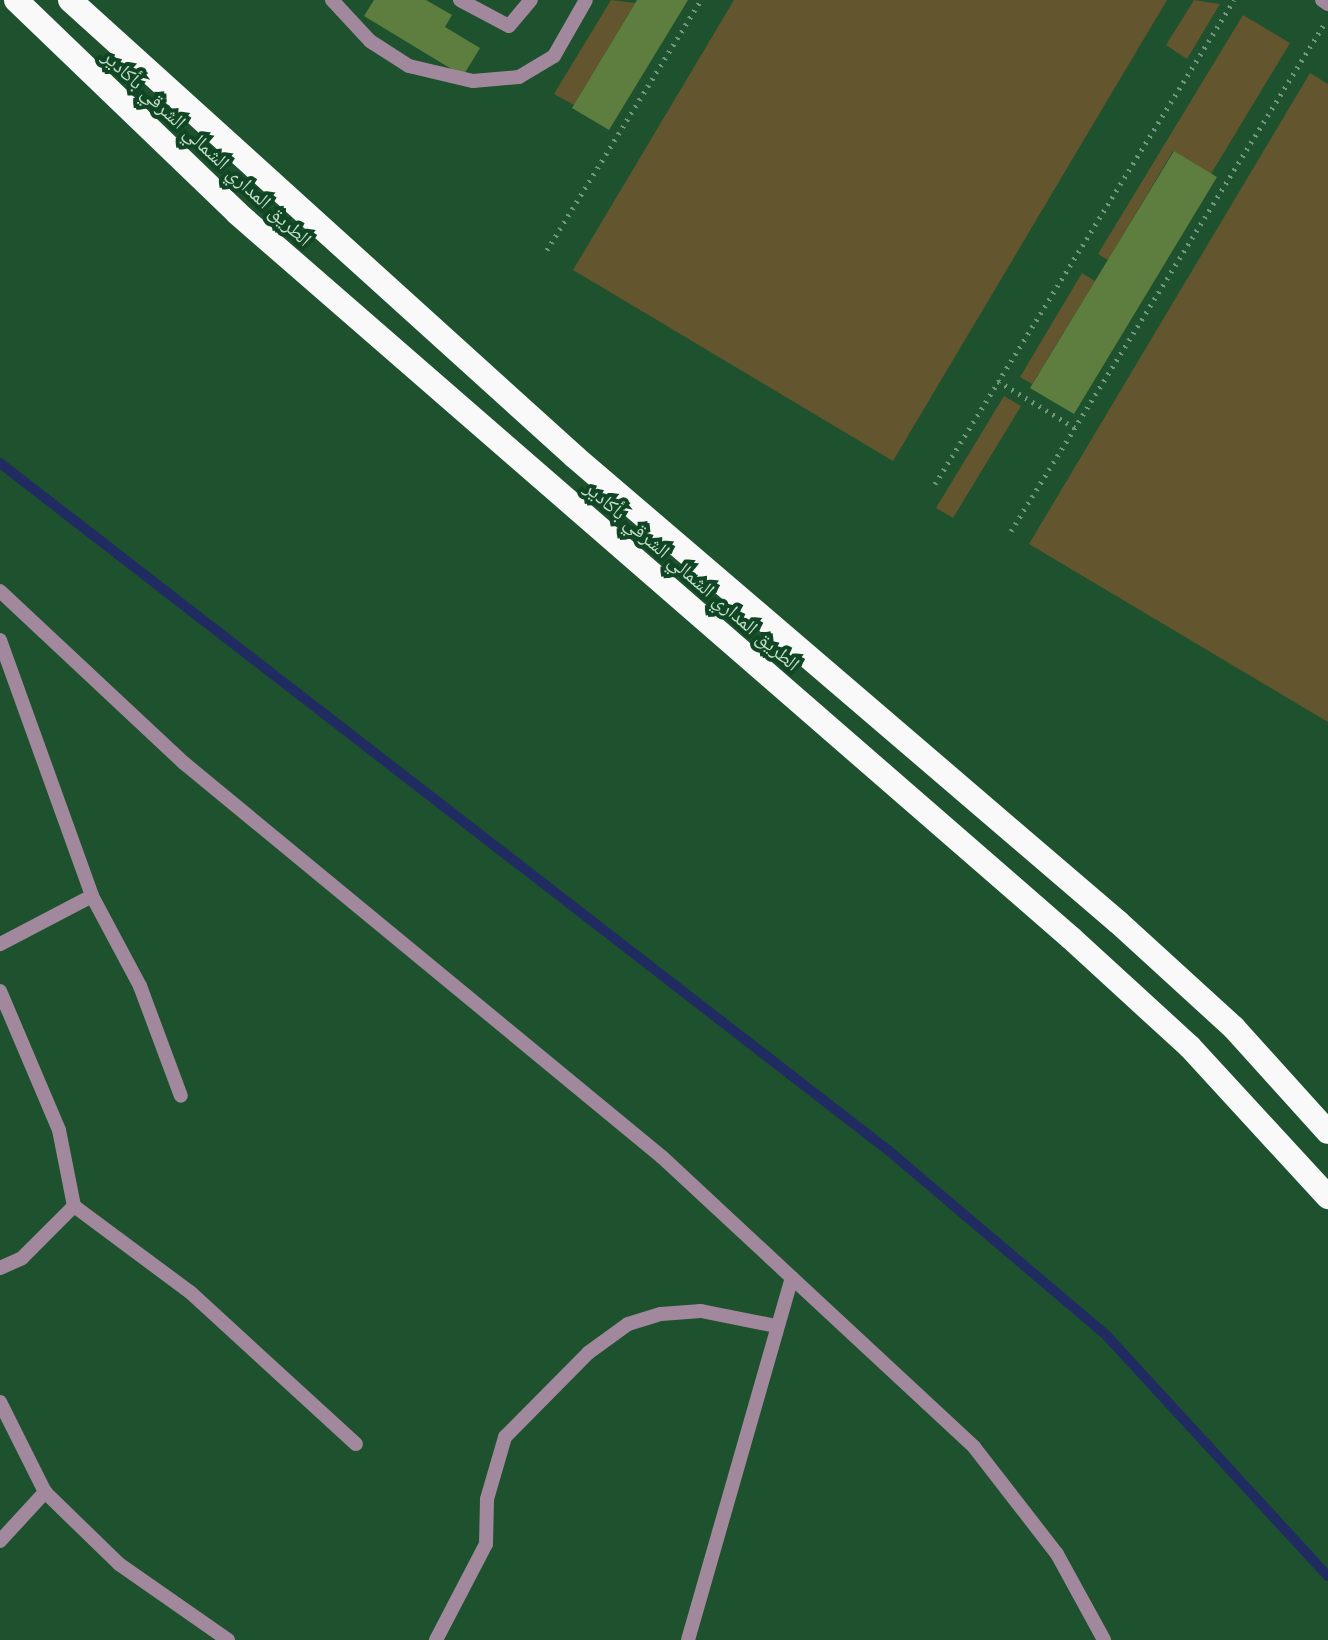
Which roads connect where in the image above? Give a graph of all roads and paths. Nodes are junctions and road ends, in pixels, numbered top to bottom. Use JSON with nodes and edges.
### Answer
{"nodes":[{"id":1,"x":16,"y":0,"type":"edge"},
{"id":2,"x":70,"y":0,"type":"edge"},
{"id":3,"x":332,"y":0,"type":"edge"},
{"id":4,"x":460,"y":0,"type":"edge"},
{"id":5,"x":531,"y":0,"type":"edge"},
{"id":6,"x":586,"y":0,"type":"edge"},
{"id":7,"x":701,"y":0,"type":"edge"},
{"id":8,"x":1234,"y":0,"type":"edge"},
{"id":9,"x":1322,"y":0,"type":"edge"},
{"id":10,"x":1328,"y":4,"type":"edge"},
{"id":11,"x":1328,"y":19,"type":"edge"},
{"id":12,"x":547,"y":250,"type":"dead end"},
{"id":13,"x":998,"y":381,"type":"junction"},
{"id":14,"x":1075,"y":428,"type":"junction"},
{"id":15,"x":935,"y":484,"type":"dead end"},
{"id":16,"x":1011,"y":531,"type":"dead end"},
{"id":17,"x":0,"y":591,"type":"edge"},
{"id":18,"x":0,"y":640,"type":"edge"},
{"id":19,"x":92,"y":896,"type":"junction"},
{"id":20,"x":0,"y":944,"type":"edge"},
{"id":21,"x":0,"y":991,"type":"edge"},
{"id":22,"x":5,"y":1018,"type":"edge"},
{"id":23,"x":181,"y":1096,"type":"dead end"},
{"id":24,"x":1328,"y":1132,"type":"edge"},
{"id":25,"x":1328,"y":1197,"type":"edge"},
{"id":26,"x":74,"y":1206,"type":"junction"},
{"id":27,"x":0,"y":1268,"type":"edge"},
{"id":28,"x":792,"y":1278,"type":"junction"},
{"id":29,"x":776,"y":1326,"type":"junction"},
{"id":30,"x":0,"y":1402,"type":"edge"},
{"id":31,"x":356,"y":1444,"type":"dead end"},
{"id":32,"x":45,"y":1492,"type":"junction"},
{"id":33,"x":0,"y":1541,"type":"edge"},
{"id":34,"x":228,"y":1640,"type":"edge"},
{"id":35,"x":436,"y":1640,"type":"edge"},
{"id":36,"x":688,"y":1640,"type":"edge"},
{"id":37,"x":1104,"y":1640,"type":"edge"}],
"edges":[{"from":1,"to":25,"type":"highway","name":"الطريق المداري الشمالي الشرقي بأكادير"},
{"from":2,"to":24,"type":"highway","name":"الطريق المداري الشمالي الشرقي بأكادير"},
{"from":3,"to":6,"type":"street"},
{"from":4,"to":5,"type":"street"},
{"from":7,"to":12,"type":"path"},
{"from":8,"to":13,"type":"path"},
{"from":9,"to":10,"type":"street"},
{"from":11,"to":14,"type":"path"},
{"from":13,"to":14,"type":"path"},
{"from":13,"to":15,"type":"path"},
{"from":14,"to":16,"type":"path"},
{"from":17,"to":28,"type":"street"},
{"from":18,"to":19,"type":"street"},
{"from":19,"to":20,"type":"street"},
{"from":19,"to":23,"type":"street"},
{"from":21,"to":22,"type":"street"},
{"from":22,"to":26,"type":"street"},
{"from":26,"to":27,"type":"street"},
{"from":26,"to":31,"type":"street"},
{"from":28,"to":29,"type":"street"},
{"from":28,"to":37,"type":"street"},
{"from":29,"to":35,"type":"street"},
{"from":29,"to":36,"type":"street"},
{"from":30,"to":32,"type":"street"},
{"from":32,"to":33,"type":"street"},
{"from":32,"to":34,"type":"street"}]}
